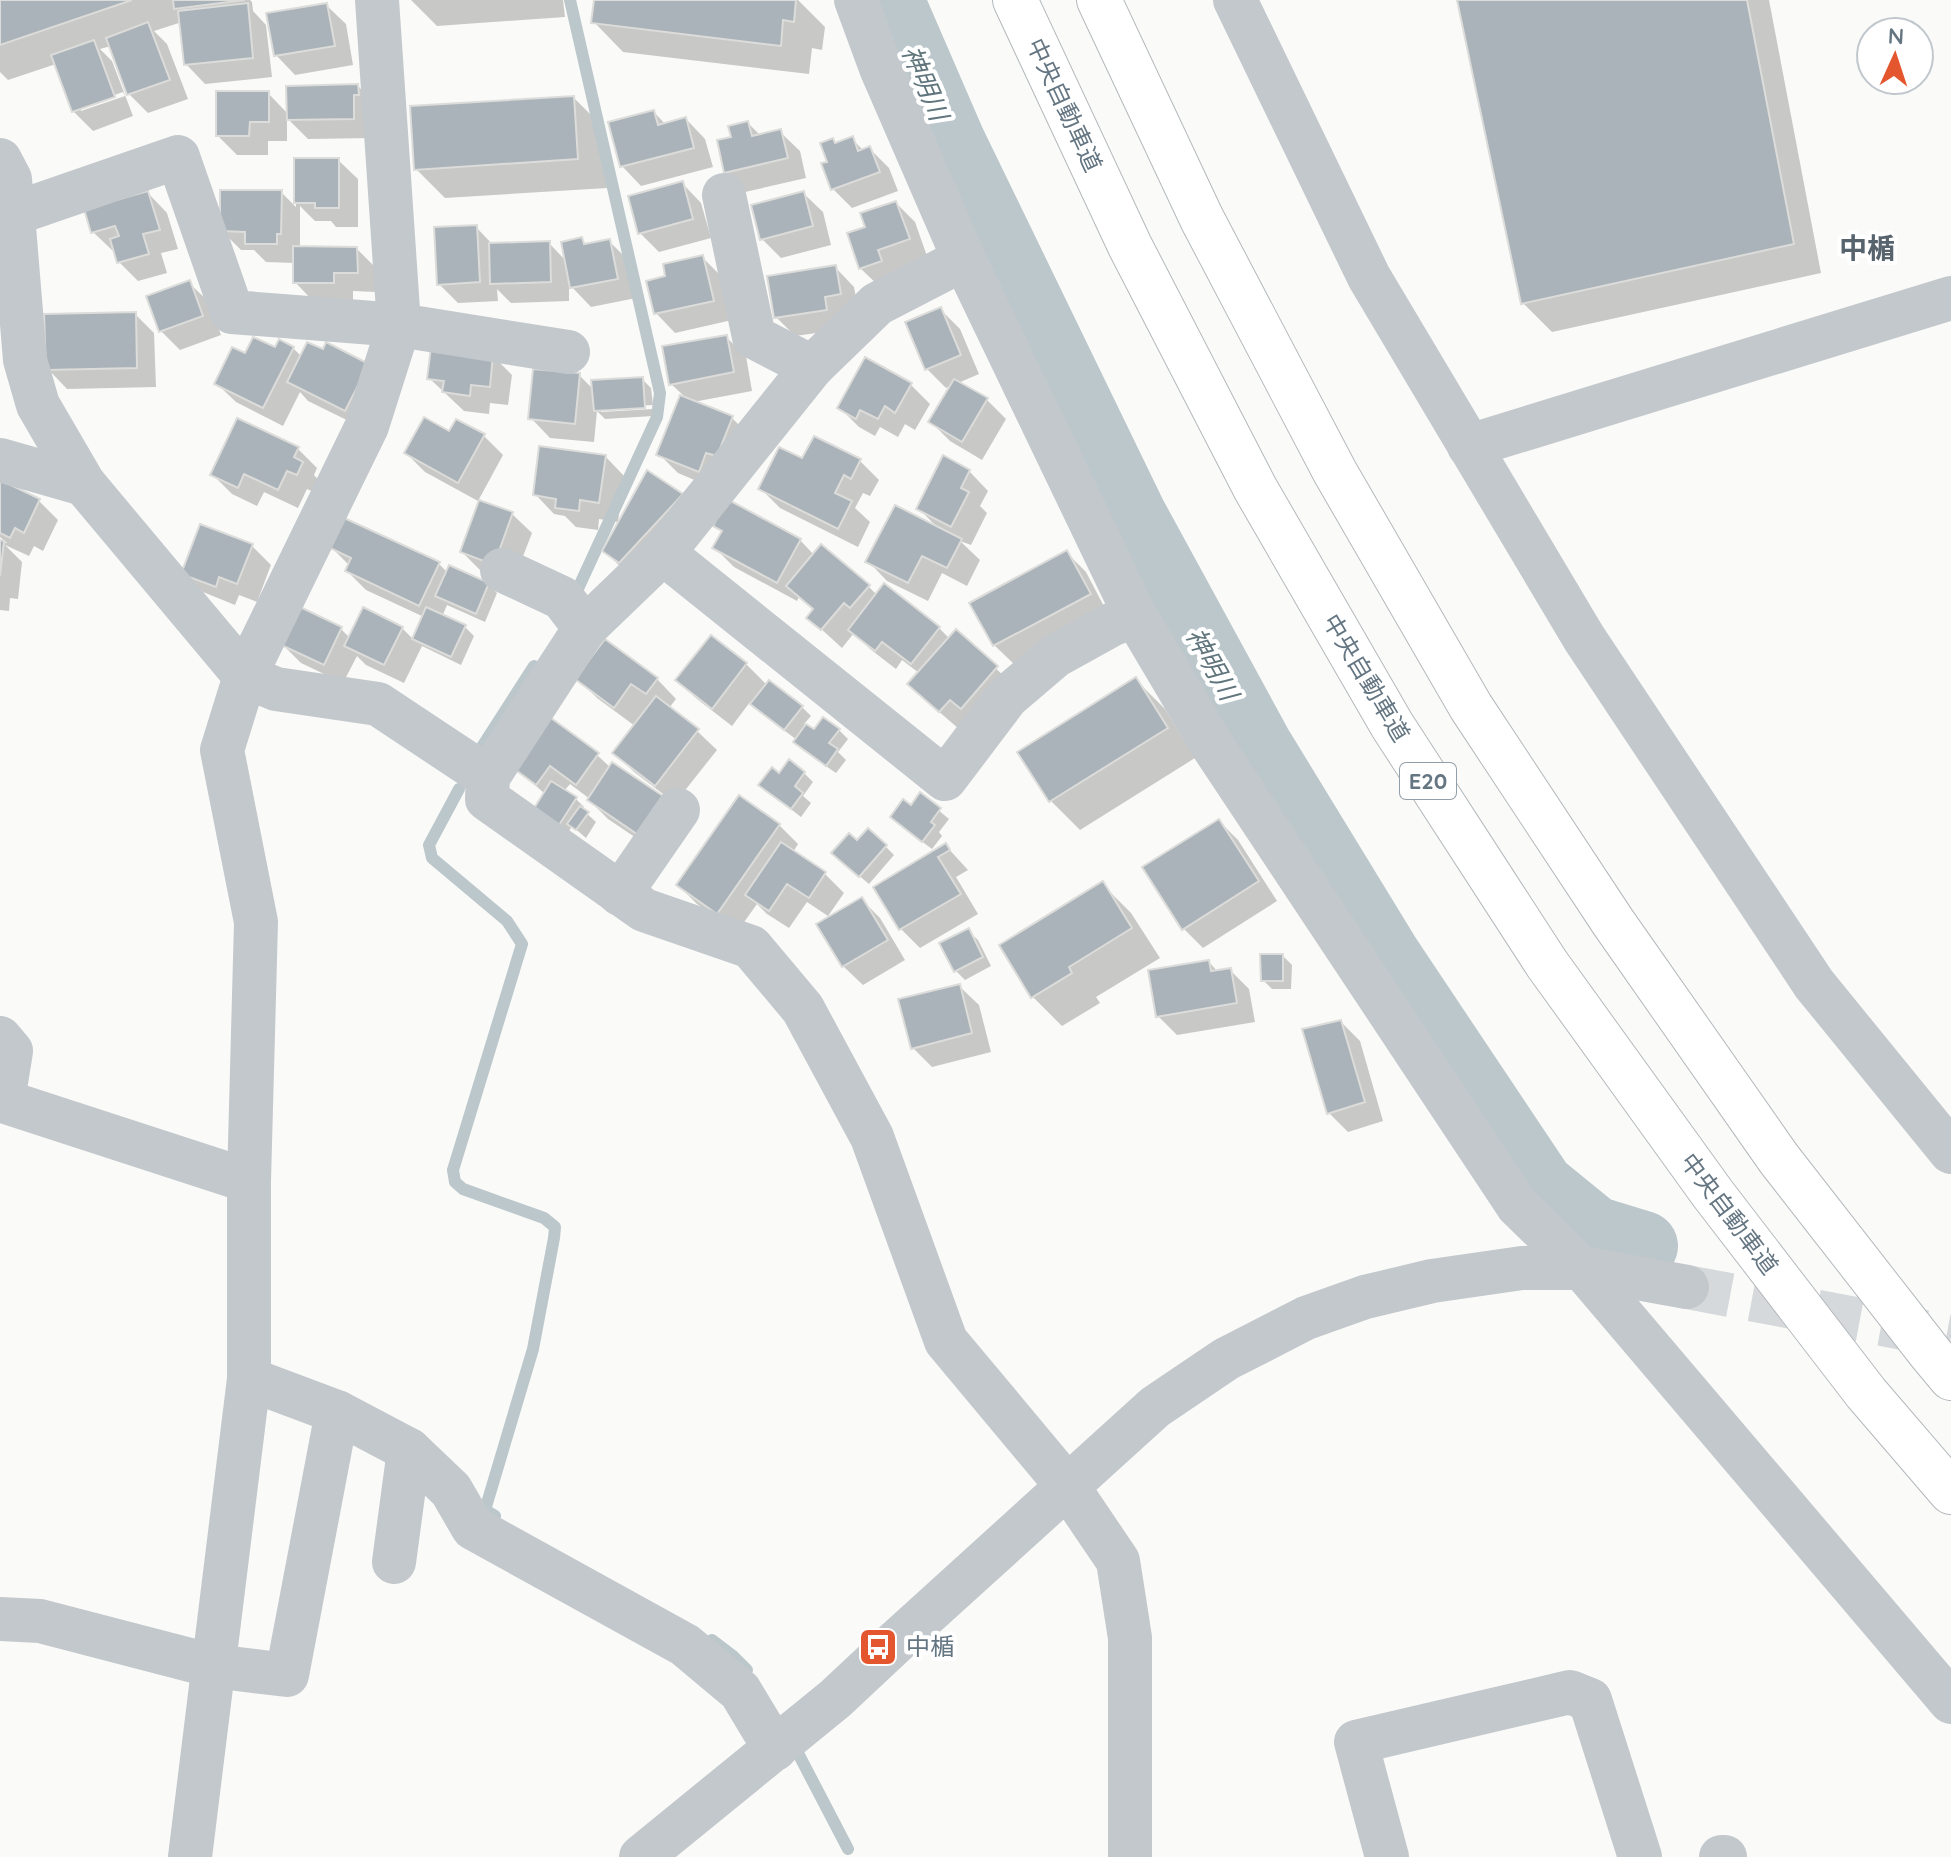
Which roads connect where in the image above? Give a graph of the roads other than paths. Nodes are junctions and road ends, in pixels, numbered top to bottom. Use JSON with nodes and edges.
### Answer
{"nodes":[{"id":1,"x":377,"y":0,"type":"edge"},
{"id":2,"x":856,"y":0,"type":"edge"},
{"id":3,"x":1015,"y":0,"type":"edge"},
{"id":4,"x":1099,"y":0,"type":"edge"},
{"id":5,"x":1235,"y":0,"type":"edge"},
{"id":6,"x":0,"y":160,"type":"edge"},
{"id":7,"x":724,"y":195,"type":"dead end"},
{"id":8,"x":13,"y":214,"type":"junction"},
{"id":9,"x":964,"y":259,"type":"junction"},
{"id":10,"x":1951,"y":298,"type":"edge"},
{"id":11,"x":399,"y":325,"type":"junction"},
{"id":12,"x":568,"y":352,"type":"dead end"},
{"id":13,"x":812,"y":367,"type":"junction"},
{"id":14,"x":1469,"y":446,"type":"junction"},
{"id":15,"x":0,"y":460,"type":"edge"},
{"id":16,"x":84,"y":484,"type":"junction"},
{"id":17,"x":663,"y":553,"type":"junction"},
{"id":18,"x":502,"y":570,"type":"dead end"},
{"id":19,"x":1135,"y":615,"type":"junction"},
{"id":20,"x":585,"y":628,"type":"junction"},
{"id":21,"x":245,"y":676,"type":"junction"},
{"id":22,"x":488,"y":777,"type":"junction"},
{"id":23,"x":678,"y":810,"type":"dead end"},
{"id":24,"x":620,"y":894,"type":"junction"},
{"id":25,"x":0,"y":1038,"type":"edge"},
{"id":26,"x":2,"y":1102,"type":"edge"},
{"id":27,"x":1951,"y":1152,"type":"edge"},
{"id":28,"x":249,"y":1181,"type":"junction"},
{"id":29,"x":1582,"y":1268,"type":"junction"},
{"id":30,"x":1687,"y":1287,"type":"tunnel mouth"},
{"id":31,"x":1951,"y":1378,"type":"edge"},
{"id":32,"x":249,"y":1379,"type":"junction"},
{"id":33,"x":337,"y":1412,"type":"junction"},
{"id":34,"x":409,"y":1450,"type":"junction"},
{"id":35,"x":1068,"y":1487,"type":"junction"},
{"id":36,"x":1951,"y":1492,"type":"edge"},
{"id":37,"x":394,"y":1562,"type":"dead end"},
{"id":38,"x":0,"y":1619,"type":"edge"},
{"id":39,"x":213,"y":1666,"type":"junction"},
{"id":40,"x":1951,"y":1702,"type":"edge"},
{"id":41,"x":775,"y":1749,"type":"junction"},
{"id":42,"x":190,"y":1857,"type":"edge"},
{"id":43,"x":641,"y":1857,"type":"edge"},
{"id":44,"x":1130,"y":1857,"type":"edge"},
{"id":45,"x":1387,"y":1857,"type":"edge"},
{"id":46,"x":1640,"y":1857,"type":"edge"}],
"edges":[{"from":1,"to":11,"type":"street"},
{"from":2,"to":9,"type":"street"},
{"from":3,"to":36,"type":"highway","name":"中央自動車道","number":"E20"},
{"from":4,"to":31,"type":"highway"},
{"from":5,"to":14,"type":"street"},
{"from":6,"to":8,"type":"street"},
{"from":7,"to":13,"type":"street"},
{"from":8,"to":11,"type":"street"},
{"from":8,"to":16,"type":"street"},
{"from":9,"to":13,"type":"street"},
{"from":9,"to":19,"type":"street"},
{"from":10,"to":14,"type":"street"},
{"from":11,"to":12,"type":"street"},
{"from":11,"to":21,"type":"street"},
{"from":13,"to":17,"type":"street"},
{"from":14,"to":27,"type":"street"},
{"from":15,"to":16,"type":"street"},
{"from":16,"to":21,"type":"street"},
{"from":17,"to":19,"type":"street"},
{"from":17,"to":20,"type":"street"},
{"from":18,"to":20,"type":"street"},
{"from":19,"to":29,"type":"street"},
{"from":20,"to":22,"type":"street"},
{"from":21,"to":22,"type":"street"},
{"from":21,"to":28,"type":"street"},
{"from":22,"to":24,"type":"street"},
{"from":23,"to":24,"type":"street"},
{"from":24,"to":35,"type":"street"},
{"from":25,"to":26,"type":"street"},
{"from":26,"to":28,"type":"street"},
{"from":28,"to":32,"type":"street"},
{"from":29,"to":30,"type":"street"},
{"from":29,"to":35,"type":"street"},
{"from":29,"to":40,"type":"street"},
{"from":32,"to":33,"type":"street"},
{"from":32,"to":39,"type":"street"},
{"from":33,"to":34,"type":"street"},
{"from":33,"to":39,"type":"street"},
{"from":34,"to":37,"type":"street"},
{"from":34,"to":41,"type":"street"},
{"from":35,"to":41,"type":"street"},
{"from":35,"to":44,"type":"street"},
{"from":38,"to":39,"type":"street"},
{"from":39,"to":42,"type":"street"},
{"from":41,"to":43,"type":"street"},
{"from":45,"to":46,"type":"street"}]}
